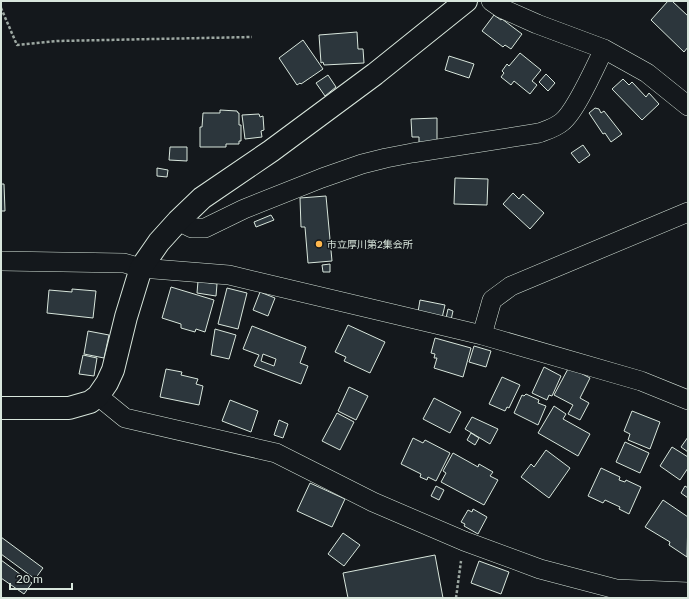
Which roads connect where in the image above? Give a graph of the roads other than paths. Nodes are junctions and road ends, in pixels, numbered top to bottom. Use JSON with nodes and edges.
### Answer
{"nodes":[{"id":1,"x":466,"y":1,"type":"edge"},
{"id":2,"x":491,"y":1,"type":"edge"},
{"id":3,"x":604,"y":49,"type":"junction"},
{"id":4,"x":688,"y":106,"type":"edge"},
{"id":5,"x":688,"y":212,"type":"edge"},
{"id":6,"x":178,"y":221,"type":"junction"},
{"id":7,"x":1,"y":261,"type":"edge"},
{"id":8,"x":142,"y":268,"type":"junction"},
{"id":9,"x":482,"y":335,"type":"junction"},
{"id":10,"x":98,"y":396,"type":"junction"},
{"id":11,"x":688,"y":400,"type":"edge"},
{"id":12,"x":1,"y":408,"type":"edge"},
{"id":13,"x":688,"y":592,"type":"edge"}],
"edges":[{"from":1,"to":6,"type":"street"},
{"from":2,"to":3,"type":"street"},
{"from":3,"to":4,"type":"street"},
{"from":3,"to":6,"type":"street"},
{"from":5,"to":9,"type":"street"},
{"from":6,"to":8,"type":"street"},
{"from":7,"to":8,"type":"street"},
{"from":8,"to":9,"type":"street"},
{"from":8,"to":10,"type":"street"},
{"from":9,"to":11,"type":"street"},
{"from":10,"to":12,"type":"street"},
{"from":10,"to":13,"type":"street"}]}
